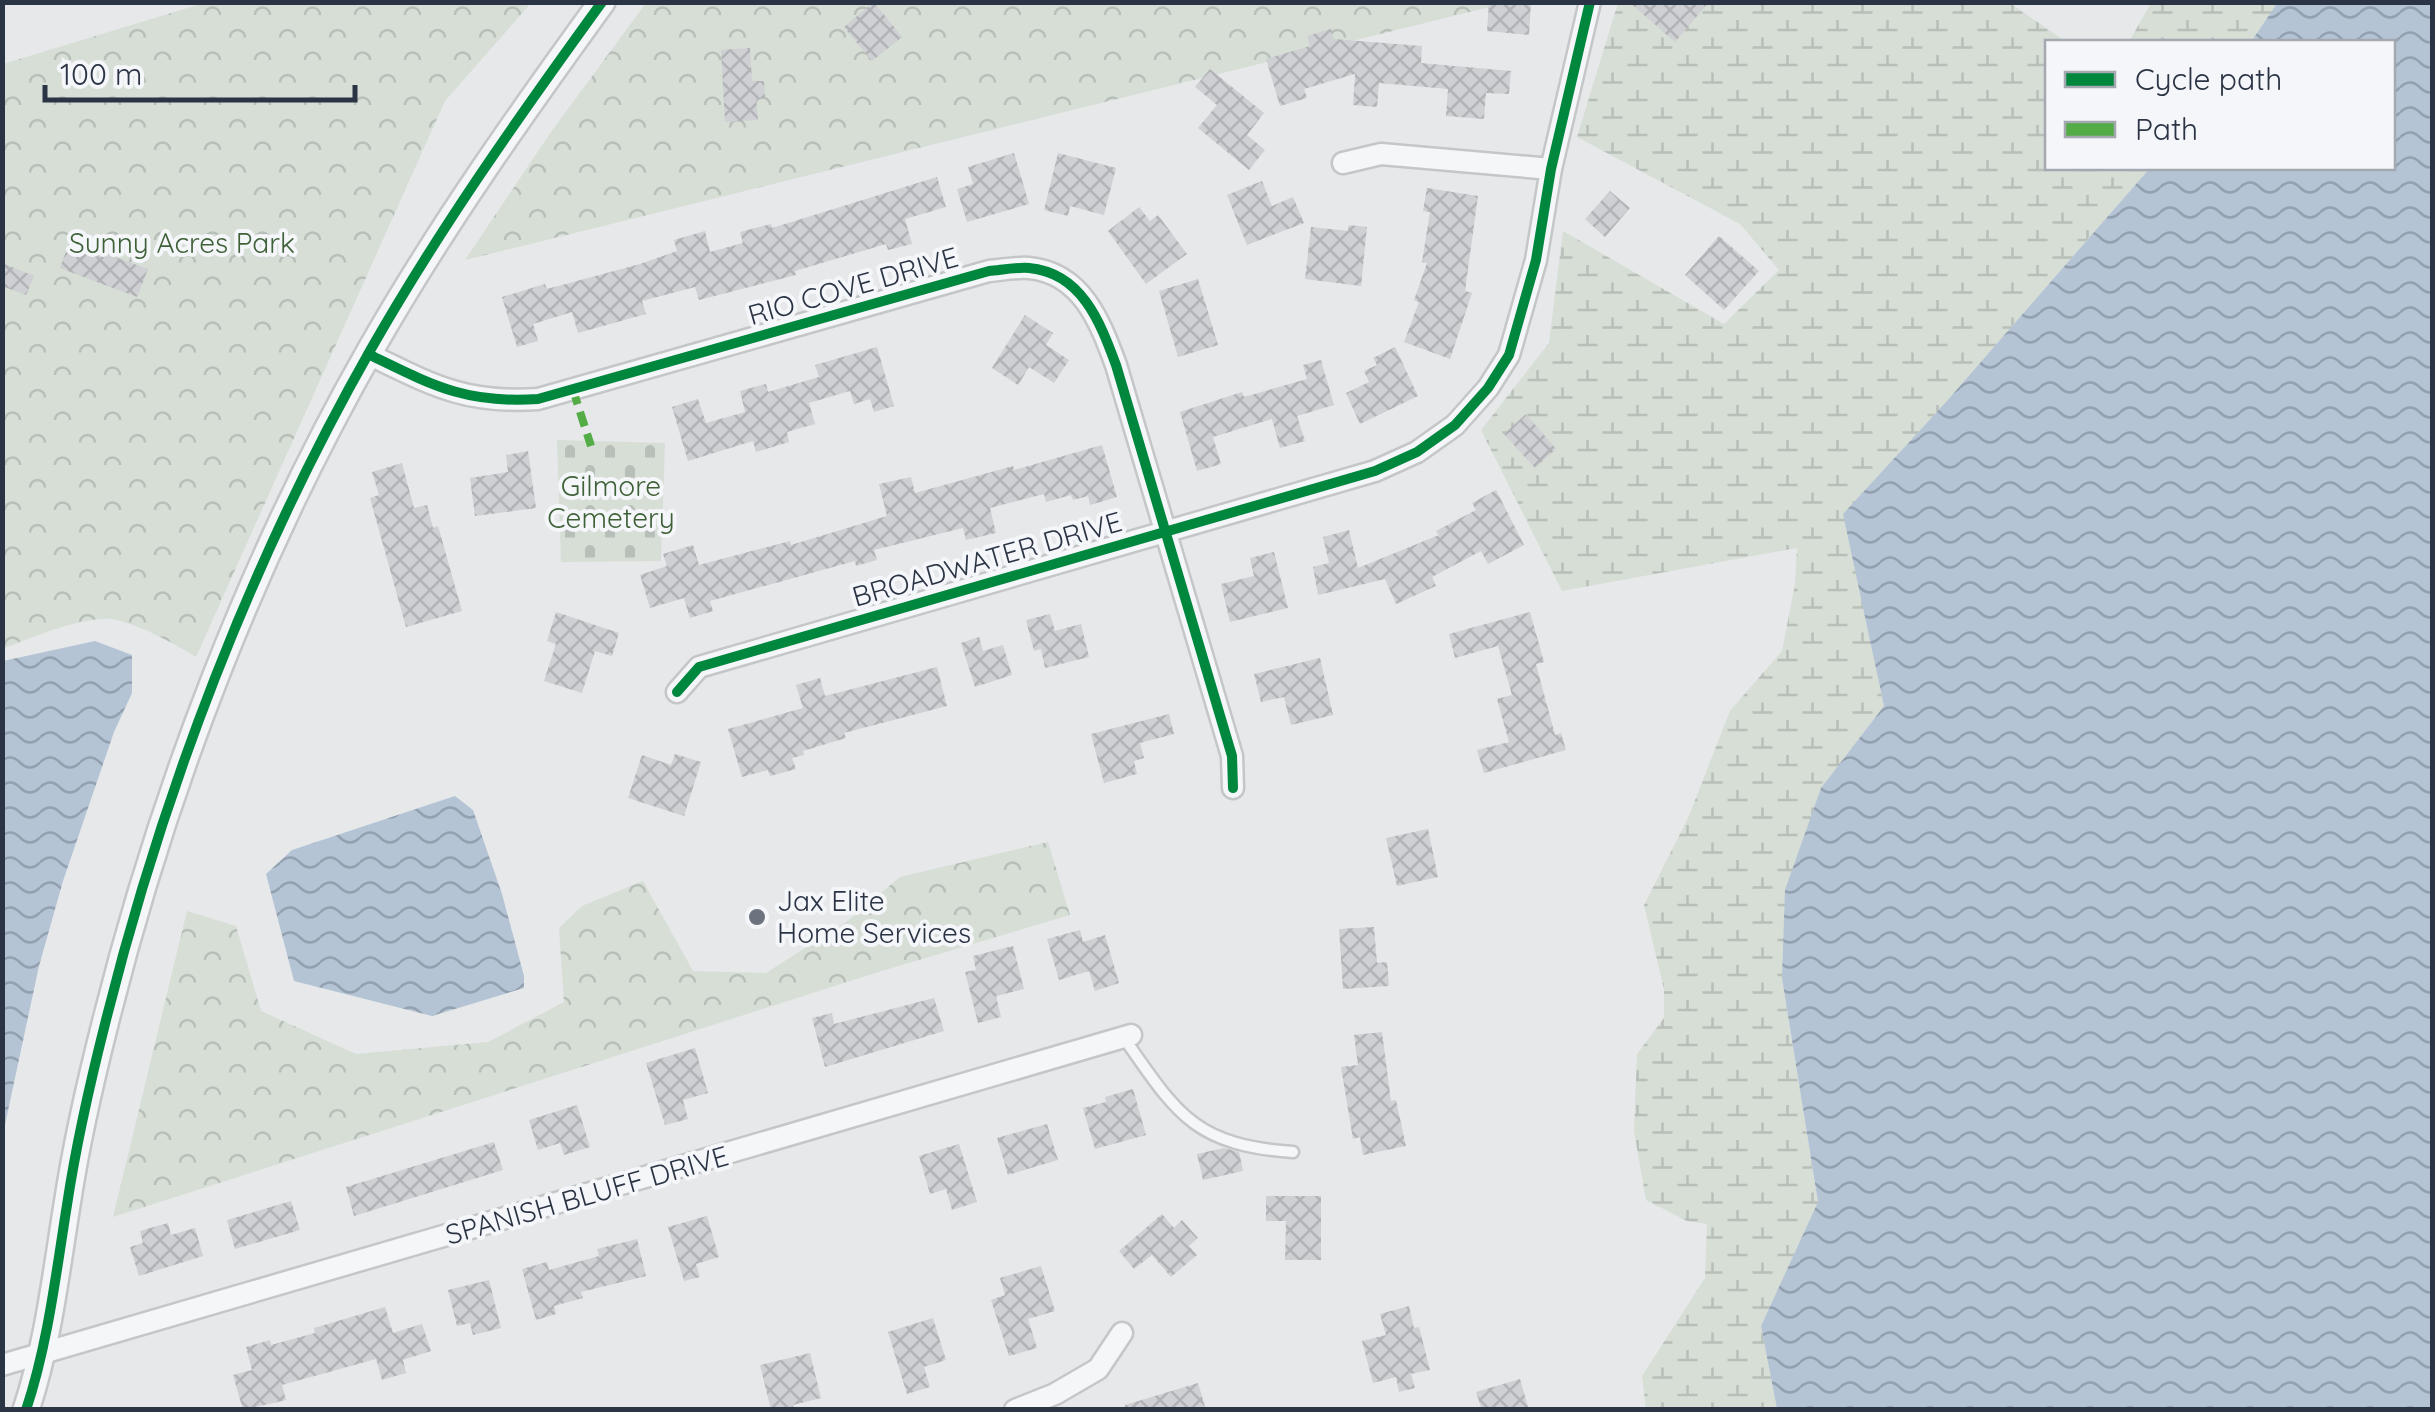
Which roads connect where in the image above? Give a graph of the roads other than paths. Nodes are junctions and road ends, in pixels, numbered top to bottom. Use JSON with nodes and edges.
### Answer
{"nodes":[{"id":1,"x":602,"y":2,"type":"edge"},
{"id":2,"x":1590,"y":2,"type":"edge"},
{"id":3,"x":1343,"y":163,"type":"dead end"},
{"id":4,"x":1552,"y":169,"type":"junction"},
{"id":5,"x":368,"y":354,"type":"junction"},
{"id":6,"x":1166,"y":530,"type":"junction"},
{"id":7,"x":677,"y":692,"type":"dead end"},
{"id":8,"x":1233,"y":788,"type":"dead end"},
{"id":9,"x":1128,"y":1036,"type":"joint"},
{"id":10,"x":1293,"y":1152,"type":"dead end"},
{"id":11,"x":1122,"y":1334,"type":"dead end"},
{"id":12,"x":42,"y":1353,"type":"junction"},
{"id":13,"x":2,"y":1365,"type":"edge"},
{"id":14,"x":1058,"y":1402,"type":"edge"},
{"id":15,"x":26,"y":1410,"type":"edge"},
{"id":16,"x":1014,"y":1410,"type":"edge"}],
"edges":[{"from":1,"to":5,"type":"street"},
{"from":2,"to":4,"type":"street","name":"BROADWATER DRIVE"},
{"from":3,"to":4,"type":"street"},
{"from":4,"to":6,"type":"street","name":"BROADWATER DRIVE"},
{"from":5,"to":6,"type":"street","name":"RIO COVE DRIVE"},
{"from":5,"to":12,"type":"street"},
{"from":6,"to":7,"type":"street","name":"BROADWATER DRIVE"},
{"from":6,"to":8,"type":"street","name":"RIO COVE DRIVE"},
{"from":9,"to":10,"type":"lane"},
{"from":9,"to":12,"type":"street","name":"SPANISH BLUFF DRIVE"},
{"from":11,"to":14,"type":"street"},
{"from":12,"to":13,"type":"street","name":"SPANISH BLUFF DRIVE"},
{"from":12,"to":15,"type":"street"},
{"from":14,"to":16,"type":"street"}]}
